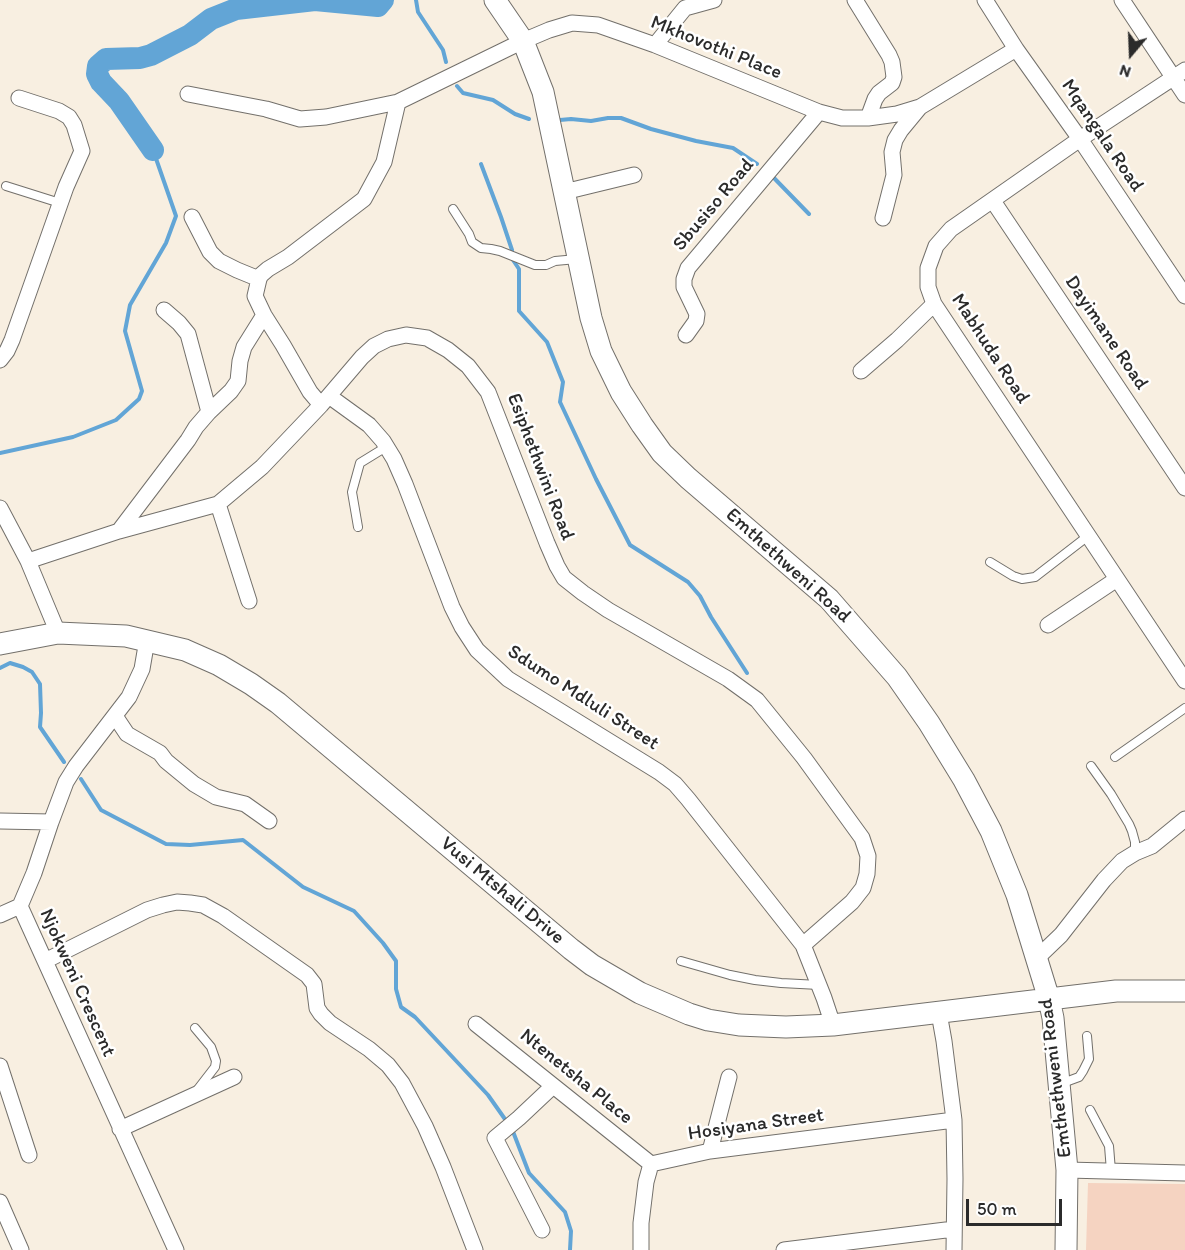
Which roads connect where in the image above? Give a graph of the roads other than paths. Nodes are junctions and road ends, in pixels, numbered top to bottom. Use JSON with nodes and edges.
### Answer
{"nodes":[{"id":1,"x":714,"y":0,"type":"edge"},
{"id":2,"x":855,"y":0,"type":"edge"},
{"id":3,"x":985,"y":0,"type":"edge"},
{"id":4,"x":1122,"y":0,"type":"edge"},
{"id":5,"x":499,"y":1,"type":"edge"},
{"id":6,"x":523,"y":41,"type":"junction"},
{"id":7,"x":655,"y":45,"type":"junction"},
{"id":8,"x":1016,"y":49,"type":"junction"},
{"id":9,"x":1179,"y":74,"type":"edge"},
{"id":10,"x":188,"y":94,"type":"dead end"},
{"id":11,"x":1185,"y":95,"type":"edge"},
{"id":12,"x":19,"y":98,"type":"dead end"},
{"id":13,"x":398,"y":102,"type":"junction"},
{"id":14,"x":920,"y":107,"type":"junction"},
{"id":15,"x":819,"y":112,"type":"junction"},
{"id":16,"x":868,"y":118,"type":"junction"},
{"id":17,"x":1080,"y":139,"type":"junction"},
{"id":18,"x":634,"y":175,"type":"dead end"},
{"id":19,"x":6,"y":186,"type":"dead end"},
{"id":20,"x":564,"y":192,"type":"junction"},
{"id":21,"x":993,"y":201,"type":"junction"},
{"id":22,"x":60,"y":203,"type":"junction"},
{"id":23,"x":453,"y":209,"type":"dead end"},
{"id":24,"x":192,"y":217,"type":"dead end"},
{"id":25,"x":883,"y":218,"type":"dead end"},
{"id":26,"x":578,"y":259,"type":"junction"},
{"id":27,"x":259,"y":279,"type":"junction"},
{"id":28,"x":1185,"y":296,"type":"edge"},
{"id":29,"x":934,"y":304,"type":"junction"},
{"id":30,"x":164,"y":310,"type":"dead end"},
{"id":31,"x":264,"y":315,"type":"junction"},
{"id":32,"x":686,"y":335,"type":"dead end"},
{"id":33,"x":0,"y":360,"type":"edge"},
{"id":34,"x":861,"y":371,"type":"dead end"},
{"id":35,"x":325,"y":400,"type":"junction"},
{"id":36,"x":209,"y":412,"type":"junction"},
{"id":37,"x":386,"y":447,"type":"junction"},
{"id":38,"x":1185,"y":488,"type":"edge"},
{"id":39,"x":218,"y":504,"type":"junction"},
{"id":40,"x":0,"y":508,"type":"edge"},
{"id":41,"x":358,"y":527,"type":"dead end"},
{"id":42,"x":119,"y":531,"type":"junction"},
{"id":43,"x":1088,"y":536,"type":"junction"},
{"id":44,"x":27,"y":561,"type":"junction"},
{"id":45,"x":990,"y":562,"type":"dead end"},
{"id":46,"x":1117,"y":579,"type":"junction"},
{"id":47,"x":249,"y":601,"type":"dead end"},
{"id":48,"x":1048,"y":625,"type":"dead end"},
{"id":49,"x":58,"y":633,"type":"junction"},
{"id":50,"x":147,"y":640,"type":"junction"},
{"id":51,"x":0,"y":644,"type":"edge"},
{"id":52,"x":1185,"y":681,"type":"edge"},
{"id":53,"x":1185,"y":708,"type":"edge"},
{"id":54,"x":115,"y":716,"type":"junction"},
{"id":55,"x":1115,"y":757,"type":"dead end"},
{"id":56,"x":1091,"y":766,"type":"dead end"},
{"id":57,"x":1185,"y":819,"type":"edge"},
{"id":58,"x":0,"y":821,"type":"edge"},
{"id":59,"x":269,"y":821,"type":"dead end"},
{"id":60,"x":51,"y":822,"type":"junction"},
{"id":61,"x":1135,"y":853,"type":"junction"},
{"id":62,"x":20,"y":906,"type":"junction"},
{"id":63,"x":0,"y":915,"type":"edge"},
{"id":64,"x":803,"y":945,"type":"junction"},
{"id":65,"x":1037,"y":958,"type":"junction"},
{"id":66,"x":45,"y":961,"type":"junction"},
{"id":67,"x":681,"y":961,"type":"dead end"},
{"id":68,"x":819,"y":985,"type":"junction"},
{"id":69,"x":1185,"y":991,"type":"edge"},
{"id":70,"x":1049,"y":999,"type":"junction"},
{"id":71,"x":939,"y":1013,"type":"junction"},
{"id":72,"x":476,"y":1024,"type":"dead end"},
{"id":73,"x":833,"y":1025,"type":"junction"},
{"id":74,"x":195,"y":1028,"type":"dead end"},
{"id":75,"x":1087,"y":1036,"type":"dead end"},
{"id":76,"x":0,"y":1066,"type":"edge"},
{"id":77,"x":234,"y":1077,"type":"dead end"},
{"id":78,"x":729,"y":1077,"type":"dead end"},
{"id":79,"x":1059,"y":1084,"type":"junction"},
{"id":80,"x":553,"y":1086,"type":"junction"},
{"id":81,"x":194,"y":1095,"type":"junction"},
{"id":82,"x":1090,"y":1110,"type":"dead end"},
{"id":83,"x":954,"y":1120,"type":"junction"},
{"id":84,"x":120,"y":1129,"type":"junction"},
{"id":85,"x":710,"y":1151,"type":"junction"},
{"id":86,"x":29,"y":1155,"type":"dead end"},
{"id":87,"x":651,"y":1164,"type":"junction"},
{"id":88,"x":1066,"y":1170,"type":"junction"},
{"id":89,"x":1111,"y":1171,"type":"junction"},
{"id":90,"x":1185,"y":1173,"type":"edge"},
{"id":91,"x":0,"y":1202,"type":"edge"},
{"id":92,"x":954,"y":1229,"type":"junction"},
{"id":93,"x":542,"y":1230,"type":"dead end"},
{"id":94,"x":851,"y":1246,"type":"edge"},
{"id":95,"x":21,"y":1250,"type":"edge"},
{"id":96,"x":176,"y":1250,"type":"edge"},
{"id":97,"x":475,"y":1250,"type":"edge"},
{"id":98,"x":640,"y":1250,"type":"edge"},
{"id":99,"x":784,"y":1250,"type":"edge"},
{"id":100,"x":954,"y":1250,"type":"edge"},
{"id":101,"x":1065,"y":1250,"type":"edge"}],
"edges":[{"from":1,"to":7,"type":"street"},
{"from":2,"to":16,"type":"street"},
{"from":3,"to":8,"type":"street","name":"Mqangala Road"},
{"from":4,"to":9,"type":"street"},
{"from":5,"to":6,"type":"street","name":"Emthethweni Road"},
{"from":6,"to":7,"type":"street","name":"Mkhovothi Place"},
{"from":6,"to":13,"type":"street","name":"Mkhovothi Place"},
{"from":6,"to":20,"type":"street","name":"Emthethweni Road"},
{"from":7,"to":15,"type":"street","name":"Mkhovothi Place"},
{"from":8,"to":14,"type":"street","name":"Mkhovothi Place"},
{"from":8,"to":17,"type":"street","name":"Mqangala Road"},
{"from":9,"to":11,"type":"street"},
{"from":9,"to":17,"type":"street","name":"Mabhuda Road"},
{"from":10,"to":13,"type":"street","name":"Mkhovothi Place"},
{"from":12,"to":22,"type":"street"},
{"from":13,"to":27,"type":"street"},
{"from":14,"to":16,"type":"street","name":"Mkhovothi Place"},
{"from":14,"to":25,"type":"street"},
{"from":15,"to":16,"type":"street","name":"Mkhovothi Place"},
{"from":15,"to":32,"type":"street","name":"Sbusiso Road"},
{"from":17,"to":21,"type":"street","name":"Mabhuda Road"},
{"from":17,"to":28,"type":"street","name":"Mqangala Road"},
{"from":18,"to":20,"type":"street"},
{"from":19,"to":22,"type":"lane"},
{"from":20,"to":26,"type":"street","name":"Emthethweni Road"},
{"from":21,"to":29,"type":"street","name":"Mabhuda Road"},
{"from":21,"to":38,"type":"street","name":"Dayimane Road"},
{"from":22,"to":33,"type":"street"},
{"from":23,"to":26,"type":"lane"},
{"from":24,"to":27,"type":"street"},
{"from":26,"to":65,"type":"street","name":"Emthethweni Road"},
{"from":27,"to":31,"type":"street","name":"Sdumo Mdluli Street"},
{"from":29,"to":34,"type":"street"},
{"from":29,"to":43,"type":"street","name":"Mabhuda Road"},
{"from":30,"to":36,"type":"street"},
{"from":31,"to":35,"type":"street","name":"Sdumo Mdluli Street"},
{"from":31,"to":36,"type":"street"},
{"from":35,"to":37,"type":"street","name":"Sdumo Mdluli Street"},
{"from":35,"to":39,"type":"street","name":"Esiphethwini Road"},
{"from":35,"to":64,"type":"street","name":"Esiphethwini Road"},
{"from":36,"to":42,"type":"street"},
{"from":37,"to":41,"type":"lane"},
{"from":37,"to":64,"type":"street","name":"Sdumo Mdluli Street"},
{"from":39,"to":42,"type":"street","name":"Esiphethwini Road"},
{"from":39,"to":47,"type":"street"},
{"from":40,"to":44,"type":"street"},
{"from":42,"to":44,"type":"street","name":"Esiphethwini Road"},
{"from":43,"to":45,"type":"lane"},
{"from":43,"to":46,"type":"street","name":"Mabhuda Road"},
{"from":44,"to":49,"type":"street"},
{"from":46,"to":48,"type":"street"},
{"from":46,"to":52,"type":"street","name":"Mabhuda Road"},
{"from":49,"to":50,"type":"street","name":"Vusi Mtshali Drive"},
{"from":49,"to":51,"type":"street","name":"Vusi Mtshali Drive"},
{"from":50,"to":54,"type":"street","name":"Njokweni Crescent"},
{"from":50,"to":73,"type":"street","name":"Vusi Mtshali Drive"},
{"from":53,"to":55,"type":"lane"},
{"from":54,"to":59,"type":"street"},
{"from":54,"to":60,"type":"street","name":"Njokweni Crescent"},
{"from":56,"to":61,"type":"lane"},
{"from":57,"to":61,"type":"street"},
{"from":58,"to":60,"type":"street"},
{"from":60,"to":62,"type":"street","name":"Njokweni Crescent"},
{"from":61,"to":65,"type":"street"},
{"from":62,"to":63,"type":"street"},
{"from":62,"to":66,"type":"street","name":"Njokweni Crescent"},
{"from":64,"to":68,"type":"street","name":"Sdumo Mdluli Street"},
{"from":65,"to":70,"type":"street","name":"Emthethweni Road"},
{"from":66,"to":84,"type":"street","name":"Njokweni Crescent"},
{"from":66,"to":97,"type":"street"},
{"from":67,"to":68,"type":"lane"},
{"from":68,"to":73,"type":"street","name":"Sdumo Mdluli Street"},
{"from":69,"to":70,"type":"street","name":"Vusi Mtshali Drive"},
{"from":70,"to":71,"type":"street","name":"Vusi Mtshali Drive"},
{"from":70,"to":79,"type":"street","name":"Emthethweni Road"},
{"from":71,"to":73,"type":"street","name":"Vusi Mtshali Drive"},
{"from":71,"to":83,"type":"street"},
{"from":72,"to":80,"type":"street","name":"Ntenetsha Place"},
{"from":74,"to":81,"type":"lane"},
{"from":75,"to":79,"type":"lane"},
{"from":76,"to":86,"type":"street"},
{"from":77,"to":81,"type":"street"},
{"from":78,"to":85,"type":"street"},
{"from":79,"to":88,"type":"street","name":"Emthethweni Road"},
{"from":80,"to":87,"type":"street","name":"Ntenetsha Place"},
{"from":80,"to":93,"type":"street"},
{"from":81,"to":84,"type":"street"},
{"from":82,"to":89,"type":"lane"},
{"from":83,"to":85,"type":"street","name":"Hosiyana Street"},
{"from":83,"to":92,"type":"street"},
{"from":84,"to":96,"type":"street","name":"Njokweni Crescent"},
{"from":85,"to":87,"type":"street","name":"Hosiyana Street"},
{"from":87,"to":98,"type":"street"},
{"from":88,"to":89,"type":"street"},
{"from":88,"to":101,"type":"street","name":"Emthethweni Road"},
{"from":89,"to":90,"type":"street"},
{"from":91,"to":95,"type":"street"},
{"from":92,"to":94,"type":"street"},
{"from":92,"to":100,"type":"street"},
{"from":94,"to":99,"type":"street"}]}
